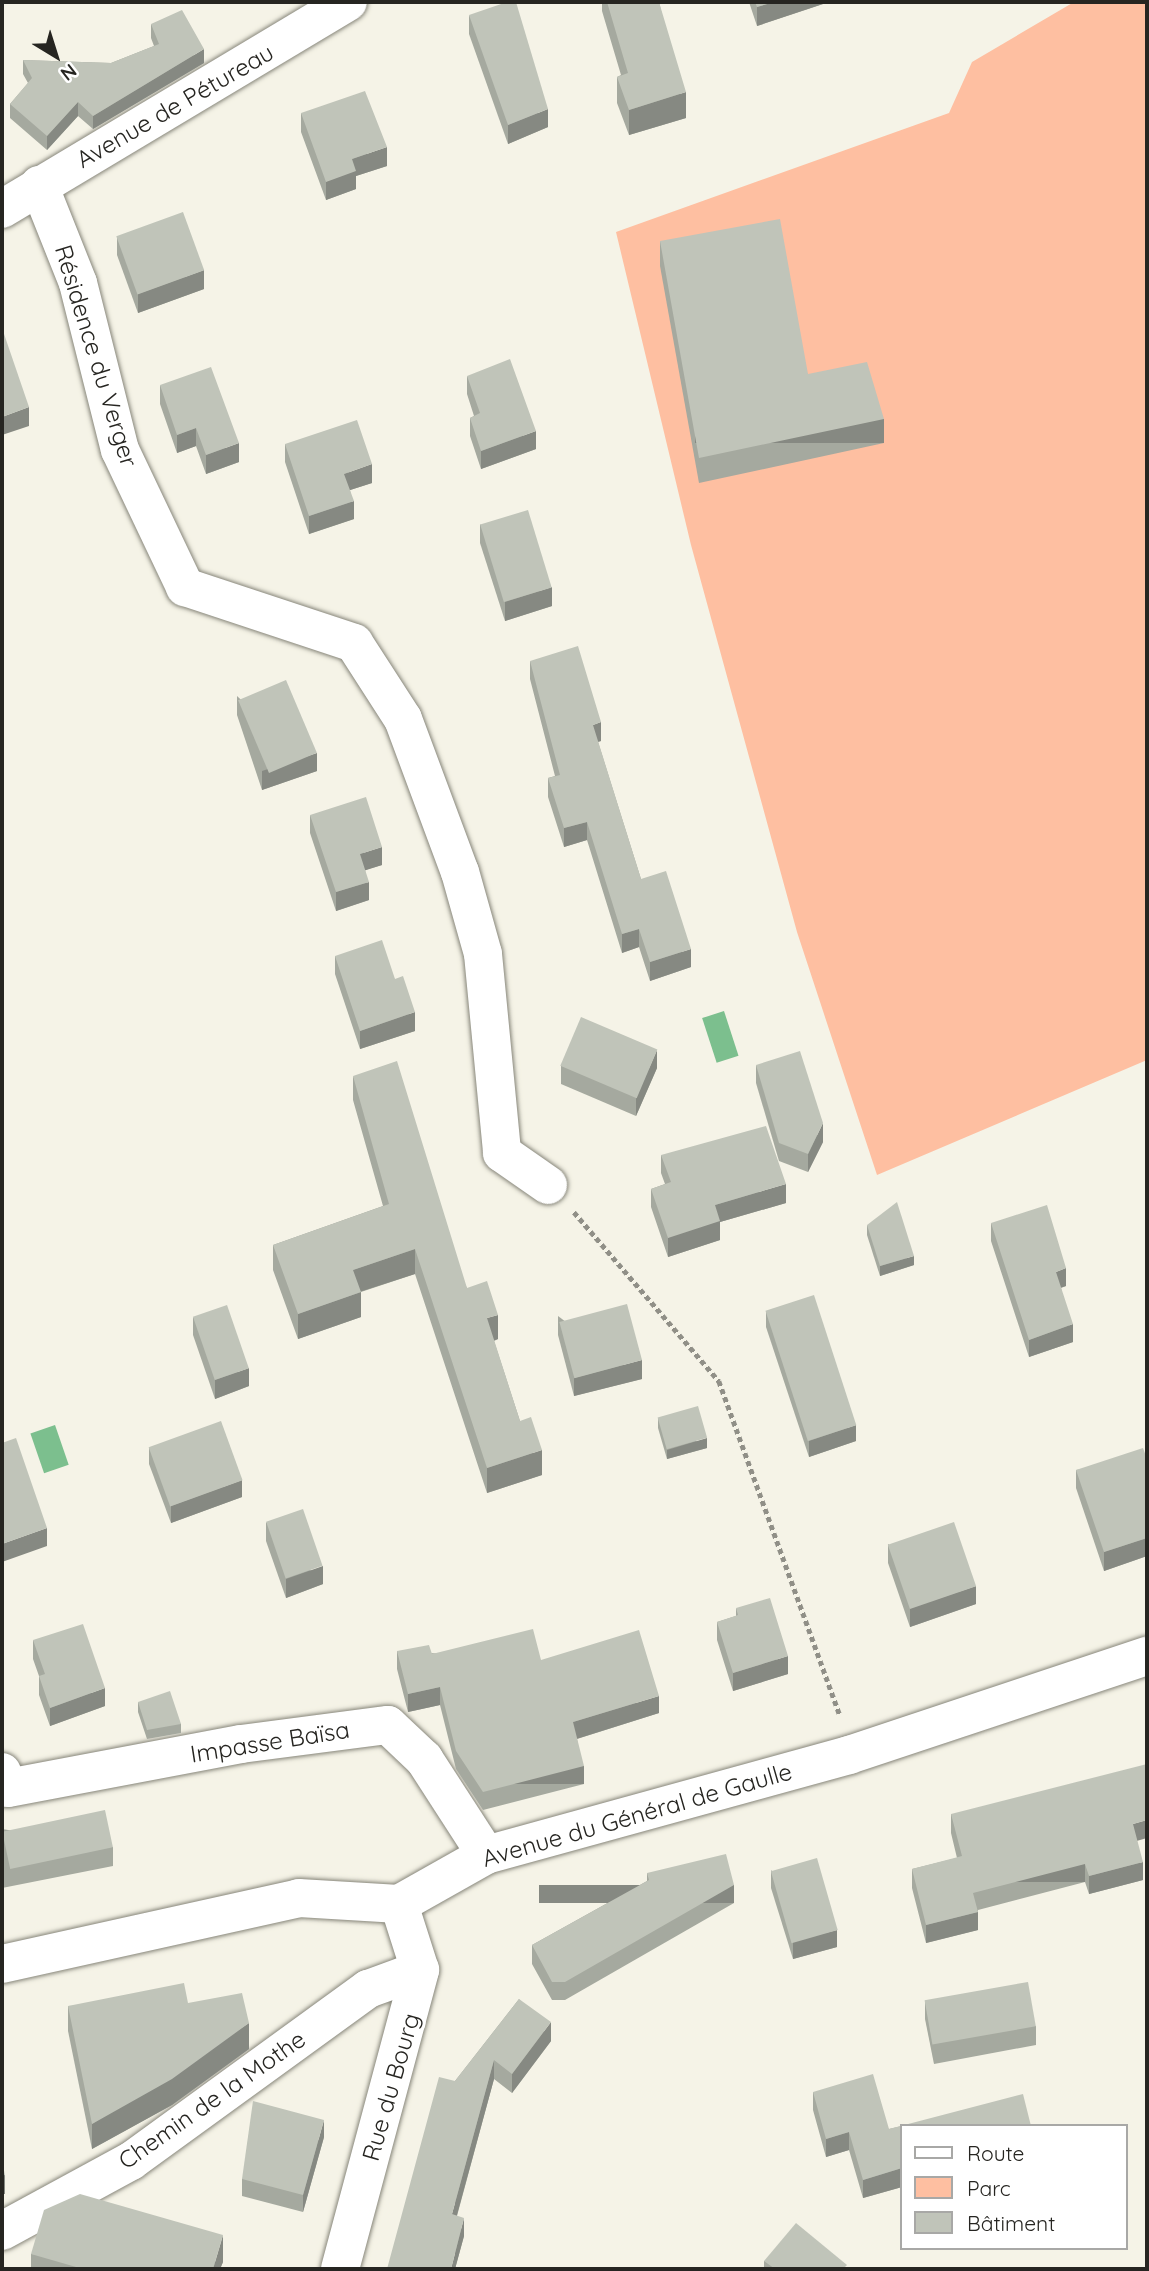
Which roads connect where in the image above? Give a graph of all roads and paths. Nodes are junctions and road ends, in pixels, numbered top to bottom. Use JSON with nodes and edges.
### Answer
{"nodes":[{"id":1,"x":348,"y":2,"type":"edge"},
{"id":2,"x":39,"y":185,"type":"junction"},
{"id":3,"x":2,"y":209,"type":"edge"},
{"id":4,"x":548,"y":1185,"type":"joint"},
{"id":5,"x":1147,"y":1656,"type":"edge"},
{"id":6,"x":849,"y":1755,"type":"junction"},
{"id":7,"x":2,"y":1772,"type":"edge"},
{"id":8,"x":486,"y":1855,"type":"junction"},
{"id":9,"x":398,"y":1904,"type":"junction"},
{"id":10,"x":2,"y":1964,"type":"edge"},
{"id":11,"x":420,"y":1970,"type":"junction"},
{"id":12,"x":2,"y":2231,"type":"edge"},
{"id":13,"x":340,"y":2269,"type":"edge"}],
"edges":[{"from":1,"to":2,"type":"street","name":"Avenue de Pétureau"},
{"from":2,"to":3,"type":"street","name":"Avenue de Pétureau"},
{"from":2,"to":4,"type":"street","name":"Résidence du Verger"},
{"from":4,"to":6,"type":"path"},
{"from":5,"to":6,"type":"street","name":"Avenue du Général de Gaulle"},
{"from":6,"to":8,"type":"street","name":"Avenue du Général de Gaulle"},
{"from":7,"to":8,"type":"street","name":"Impasse Baïsa"},
{"from":8,"to":9,"type":"street","name":"Avenue du Général de Gaulle"},
{"from":9,"to":10,"type":"street"},
{"from":9,"to":11,"type":"street"},
{"from":11,"to":12,"type":"street","name":"Chemin de la Mothe"},
{"from":11,"to":13,"type":"street","name":"Rue du Bourg"}]}
